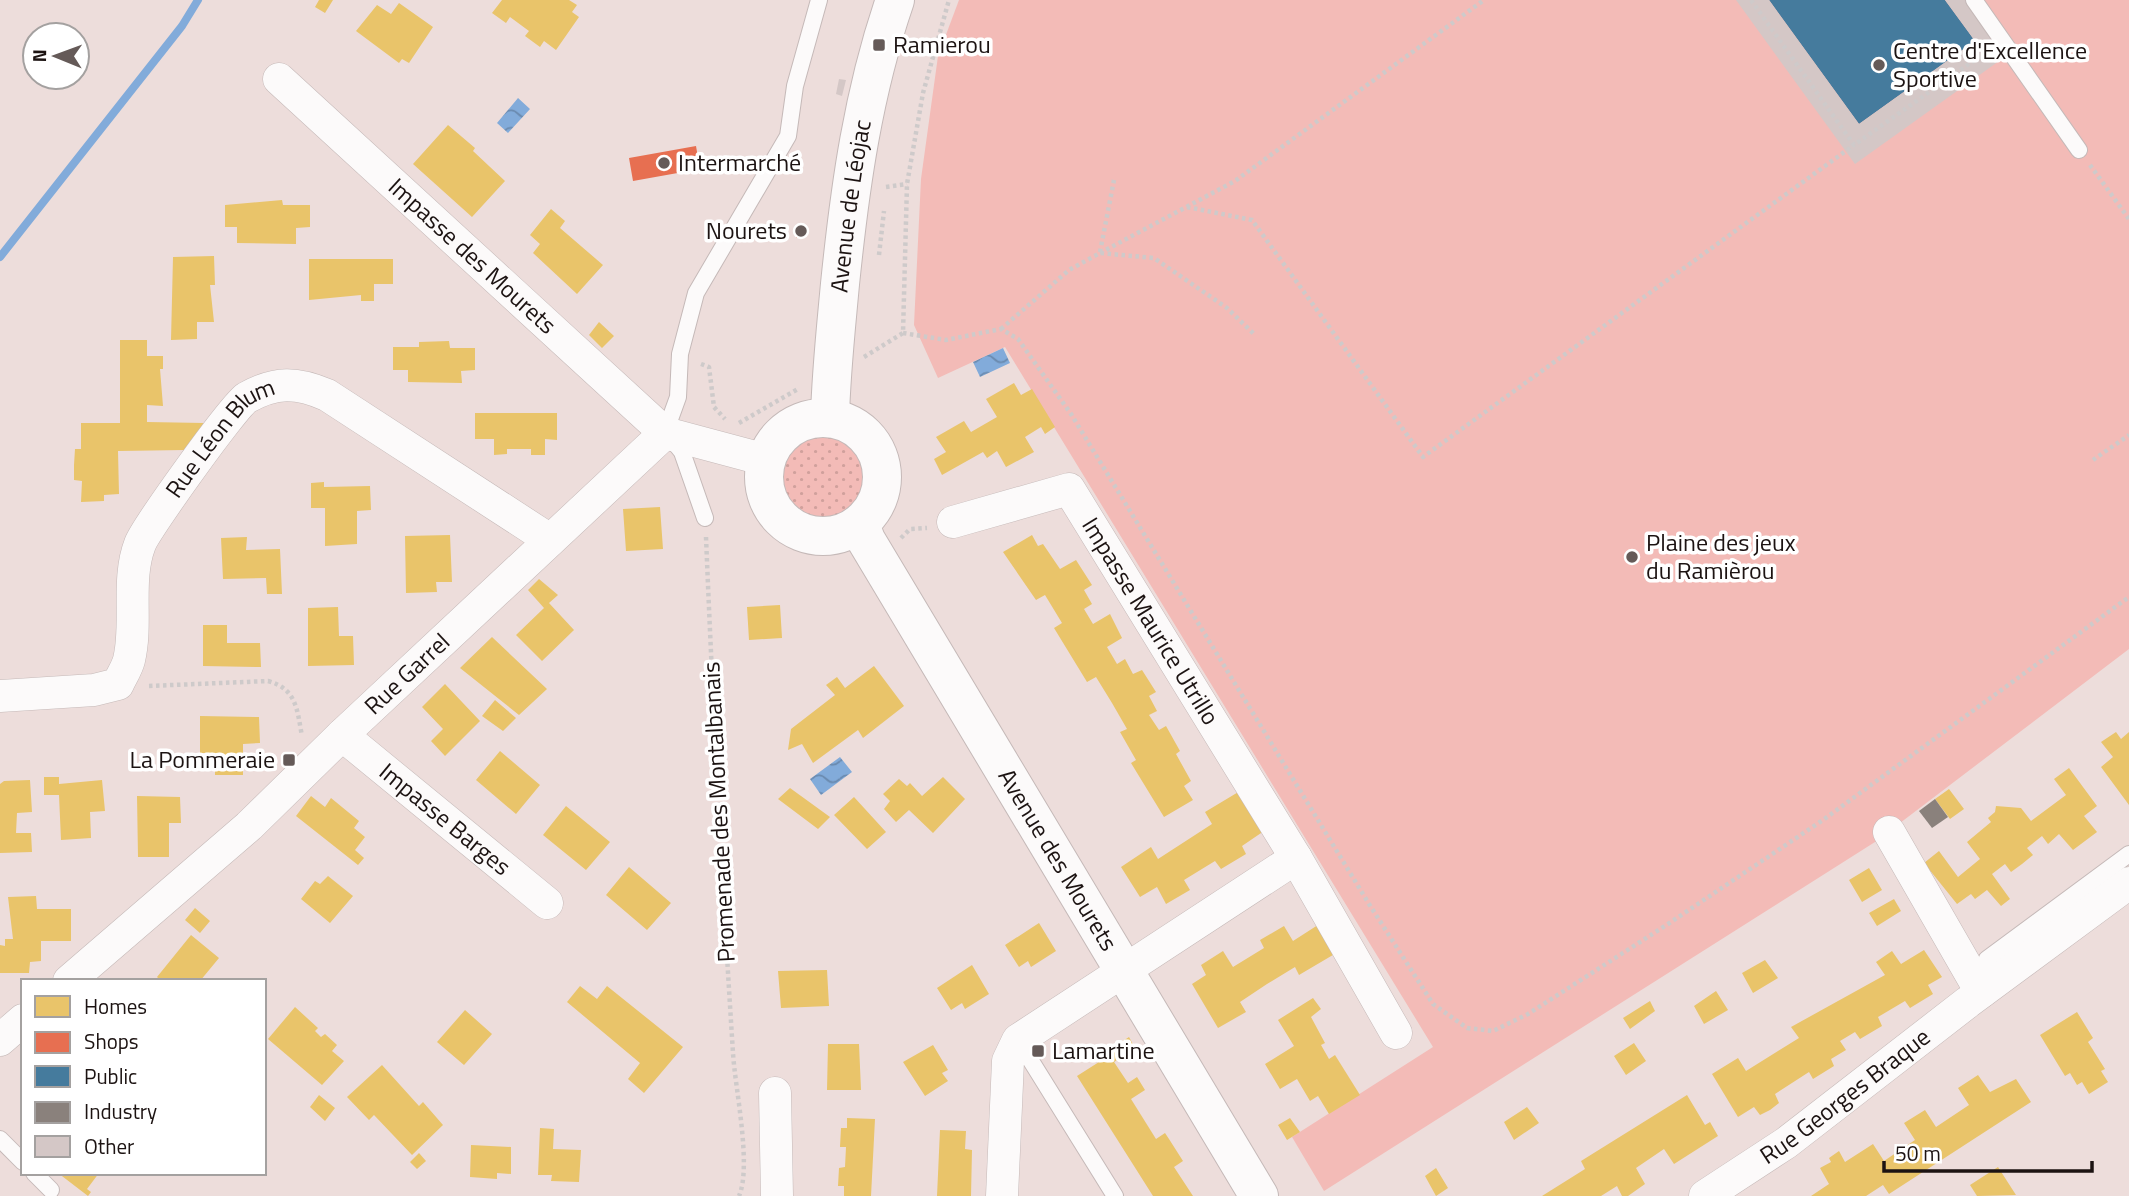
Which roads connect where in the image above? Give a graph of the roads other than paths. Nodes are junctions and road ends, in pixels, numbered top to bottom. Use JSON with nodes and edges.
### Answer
{"nodes":[{"id":1,"x":819,"y":0,"type":"edge"},
{"id":2,"x":895,"y":0,"type":"edge"},
{"id":3,"x":1974,"y":0,"type":"edge"},
{"id":4,"x":279,"y":79,"type":"dead end"},
{"id":5,"x":2079,"y":150,"type":"road end"},
{"id":6,"x":830,"y":417,"type":"junction"},
{"id":7,"x":667,"y":434,"type":"junction"},
{"id":8,"x":767,"y":457,"type":"junction"},
{"id":9,"x":705,"y":518,"type":"road end"},
{"id":10,"x":953,"y":522,"type":"dead end"},
{"id":11,"x":860,"y":523,"type":"junction"},
{"id":12,"x":550,"y":540,"type":"junction"},
{"id":13,"x":0,"y":696,"type":"edge"},
{"id":14,"x":342,"y":735,"type":"junction"},
{"id":15,"x":1889,"y":832,"type":"dead end"},
{"id":16,"x":2129,"y":854,"type":"edge"},
{"id":17,"x":1296,"y":858,"type":"junction"},
{"id":18,"x":2129,"y":883,"type":"edge"},
{"id":19,"x":547,"y":903,"type":"dead end"},
{"id":20,"x":1124,"y":973,"type":"junction"},
{"id":21,"x":71,"y":979,"type":"edge"},
{"id":22,"x":1987,"y":988,"type":"junction"},
{"id":23,"x":21,"y":1022,"type":"edge"},
{"id":24,"x":1396,"y":1033,"type":"dead end"},
{"id":25,"x":0,"y":1040,"type":"edge"},
{"id":26,"x":1018,"y":1040,"type":"junction"},
{"id":27,"x":775,"y":1093,"type":"dead end"},
{"id":28,"x":0,"y":1139,"type":"edge"},
{"id":29,"x":21,"y":1160,"type":"edge"},
{"id":30,"x":36,"y":1175,"type":"edge"},
{"id":31,"x":51,"y":1190,"type":"dead end"},
{"id":32,"x":777,"y":1196,"type":"edge"},
{"id":33,"x":1002,"y":1196,"type":"edge"},
{"id":34,"x":1115,"y":1196,"type":"edge"},
{"id":35,"x":1259,"y":1196,"type":"edge"},
{"id":36,"x":1705,"y":1196,"type":"edge"}],
"edges":[{"from":1,"to":7,"type":"lane"},
{"from":2,"to":6,"type":"main road","name":"Avenue de Léojac"},
{"from":3,"to":5,"type":"lane"},
{"from":4,"to":7,"type":"street","name":"Impasse des Mourets"},
{"from":6,"to":8,"type":"main road"},
{"from":6,"to":11,"type":"main road"},
{"from":7,"to":8,"type":"street"},
{"from":7,"to":9,"type":"lane"},
{"from":7,"to":12,"type":"street","name":"Rue Garrel"},
{"from":8,"to":11,"type":"main road"},
{"from":10,"to":17,"type":"street","name":"Impasse Maurice Utrillo"},
{"from":11,"to":20,"type":"main road","name":"Avenue des Mourets"},
{"from":12,"to":13,"type":"street","name":"Rue Léon Blum"},
{"from":12,"to":14,"type":"street","name":"Rue Garrel"},
{"from":14,"to":19,"type":"street","name":"Impasse Barges"},
{"from":14,"to":21,"type":"street","name":"Rue Garrel"},
{"from":15,"to":22,"type":"street"},
{"from":16,"to":22,"type":"lane"},
{"from":17,"to":20,"type":"street"},
{"from":17,"to":24,"type":"street","name":"Impasse Maurice Utrillo"},
{"from":18,"to":22,"type":"street","name":"Rue Georges Braque"},
{"from":20,"to":26,"type":"street"},
{"from":20,"to":35,"type":"main road","name":"Avenue des Mourets"},
{"from":22,"to":36,"type":"street","name":"Rue Georges Braque"},
{"from":23,"to":25,"type":"street"},
{"from":26,"to":33,"type":"street"},
{"from":26,"to":34,"type":"lane"},
{"from":27,"to":32,"type":"street"},
{"from":28,"to":29,"type":"lane"},
{"from":30,"to":31,"type":"lane"}]}
